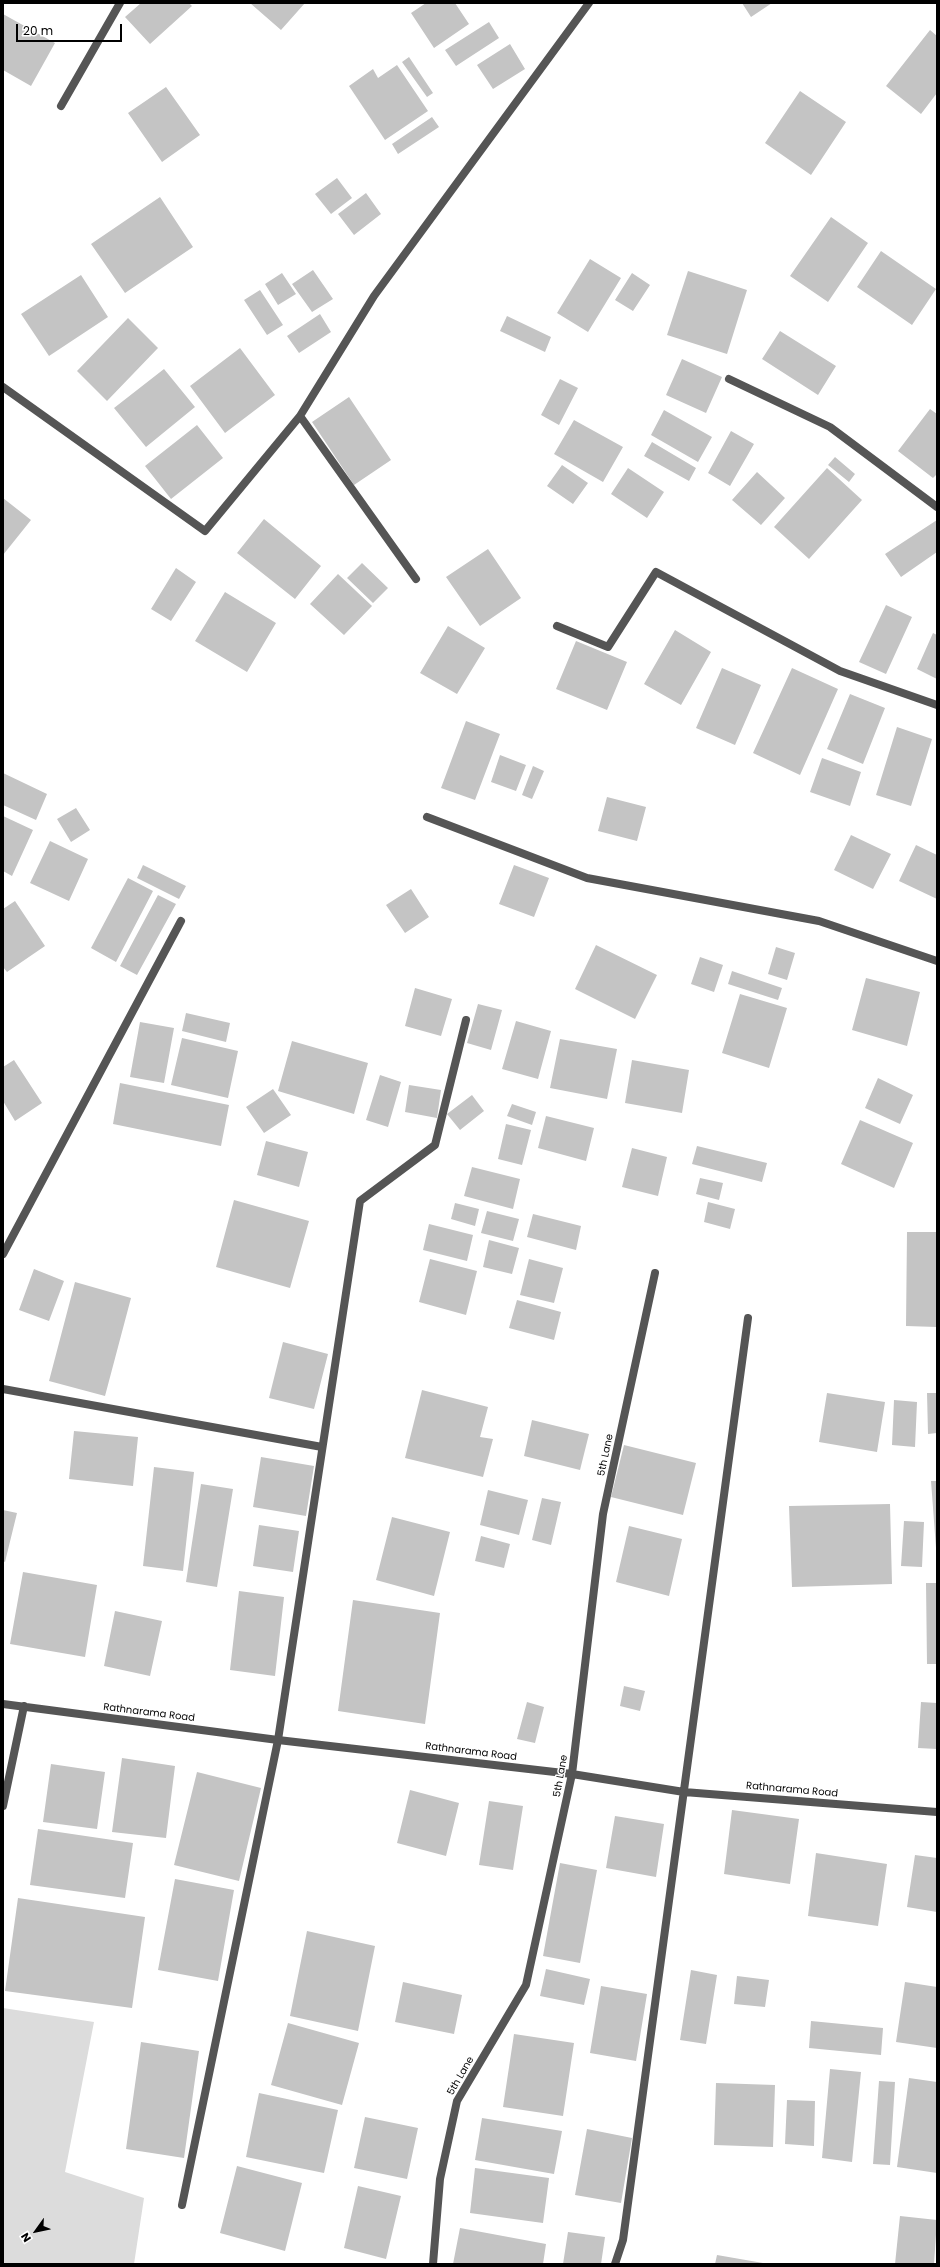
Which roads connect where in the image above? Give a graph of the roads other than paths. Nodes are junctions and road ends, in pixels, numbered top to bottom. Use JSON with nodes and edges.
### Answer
{"nodes":[{"id":1,"x":120,"y":3,"type":"edge"},
{"id":2,"x":589,"y":3,"type":"edge"},
{"id":3,"x":61,"y":106,"type":"dead end"},
{"id":4,"x":729,"y":379,"type":"dead end"},
{"id":5,"x":3,"y":387,"type":"edge"},
{"id":6,"x":300,"y":416,"type":"junction"},
{"id":7,"x":937,"y":506,"type":"edge"},
{"id":8,"x":416,"y":579,"type":"dead end"},
{"id":9,"x":557,"y":626,"type":"dead end"},
{"id":10,"x":937,"y":705,"type":"edge"},
{"id":11,"x":427,"y":817,"type":"dead end"},
{"id":12,"x":181,"y":921,"type":"dead end"},
{"id":13,"x":937,"y":961,"type":"edge"},
{"id":14,"x":466,"y":1020,"type":"dead end"},
{"id":15,"x":3,"y":1254,"type":"edge"},
{"id":16,"x":655,"y":1273,"type":"dead end"},
{"id":17,"x":748,"y":1318,"type":"dead end"},
{"id":18,"x":3,"y":1389,"type":"edge"},
{"id":19,"x":322,"y":1447,"type":"junction"},
{"id":20,"x":3,"y":1704,"type":"edge"},
{"id":21,"x":24,"y":1706,"type":"junction"},
{"id":22,"x":278,"y":1740,"type":"junction"},
{"id":23,"x":572,"y":1774,"type":"junction"},
{"id":24,"x":684,"y":1792,"type":"junction"},
{"id":25,"x":3,"y":1806,"type":"edge"},
{"id":26,"x":937,"y":1812,"type":"edge"},
{"id":27,"x":182,"y":2206,"type":"dead end"},
{"id":28,"x":432,"y":2264,"type":"edge"},
{"id":29,"x":615,"y":2264,"type":"edge"}],
"edges":[{"from":1,"to":3,"type":"street"},
{"from":2,"to":6,"type":"street"},
{"from":4,"to":7,"type":"street"},
{"from":5,"to":6,"type":"street"},
{"from":6,"to":8,"type":"street"},
{"from":9,"to":10,"type":"street"},
{"from":11,"to":13,"type":"street"},
{"from":12,"to":15,"type":"street"},
{"from":14,"to":19,"type":"street"},
{"from":16,"to":23,"type":"street","name":"5th Lane"},
{"from":17,"to":24,"type":"street"},
{"from":18,"to":19,"type":"street"},
{"from":19,"to":22,"type":"street"},
{"from":20,"to":21,"type":"street","name":"Rathnarama Road"},
{"from":21,"to":22,"type":"street","name":"Rathnarama Road"},
{"from":21,"to":25,"type":"street"},
{"from":22,"to":23,"type":"street","name":"Rathnarama Road"},
{"from":22,"to":27,"type":"street"},
{"from":23,"to":24,"type":"street","name":"Rathnarama Road"},
{"from":23,"to":28,"type":"street","name":"5th Lane"},
{"from":24,"to":26,"type":"street","name":"Rathnarama Road"},
{"from":24,"to":29,"type":"street"}]}
